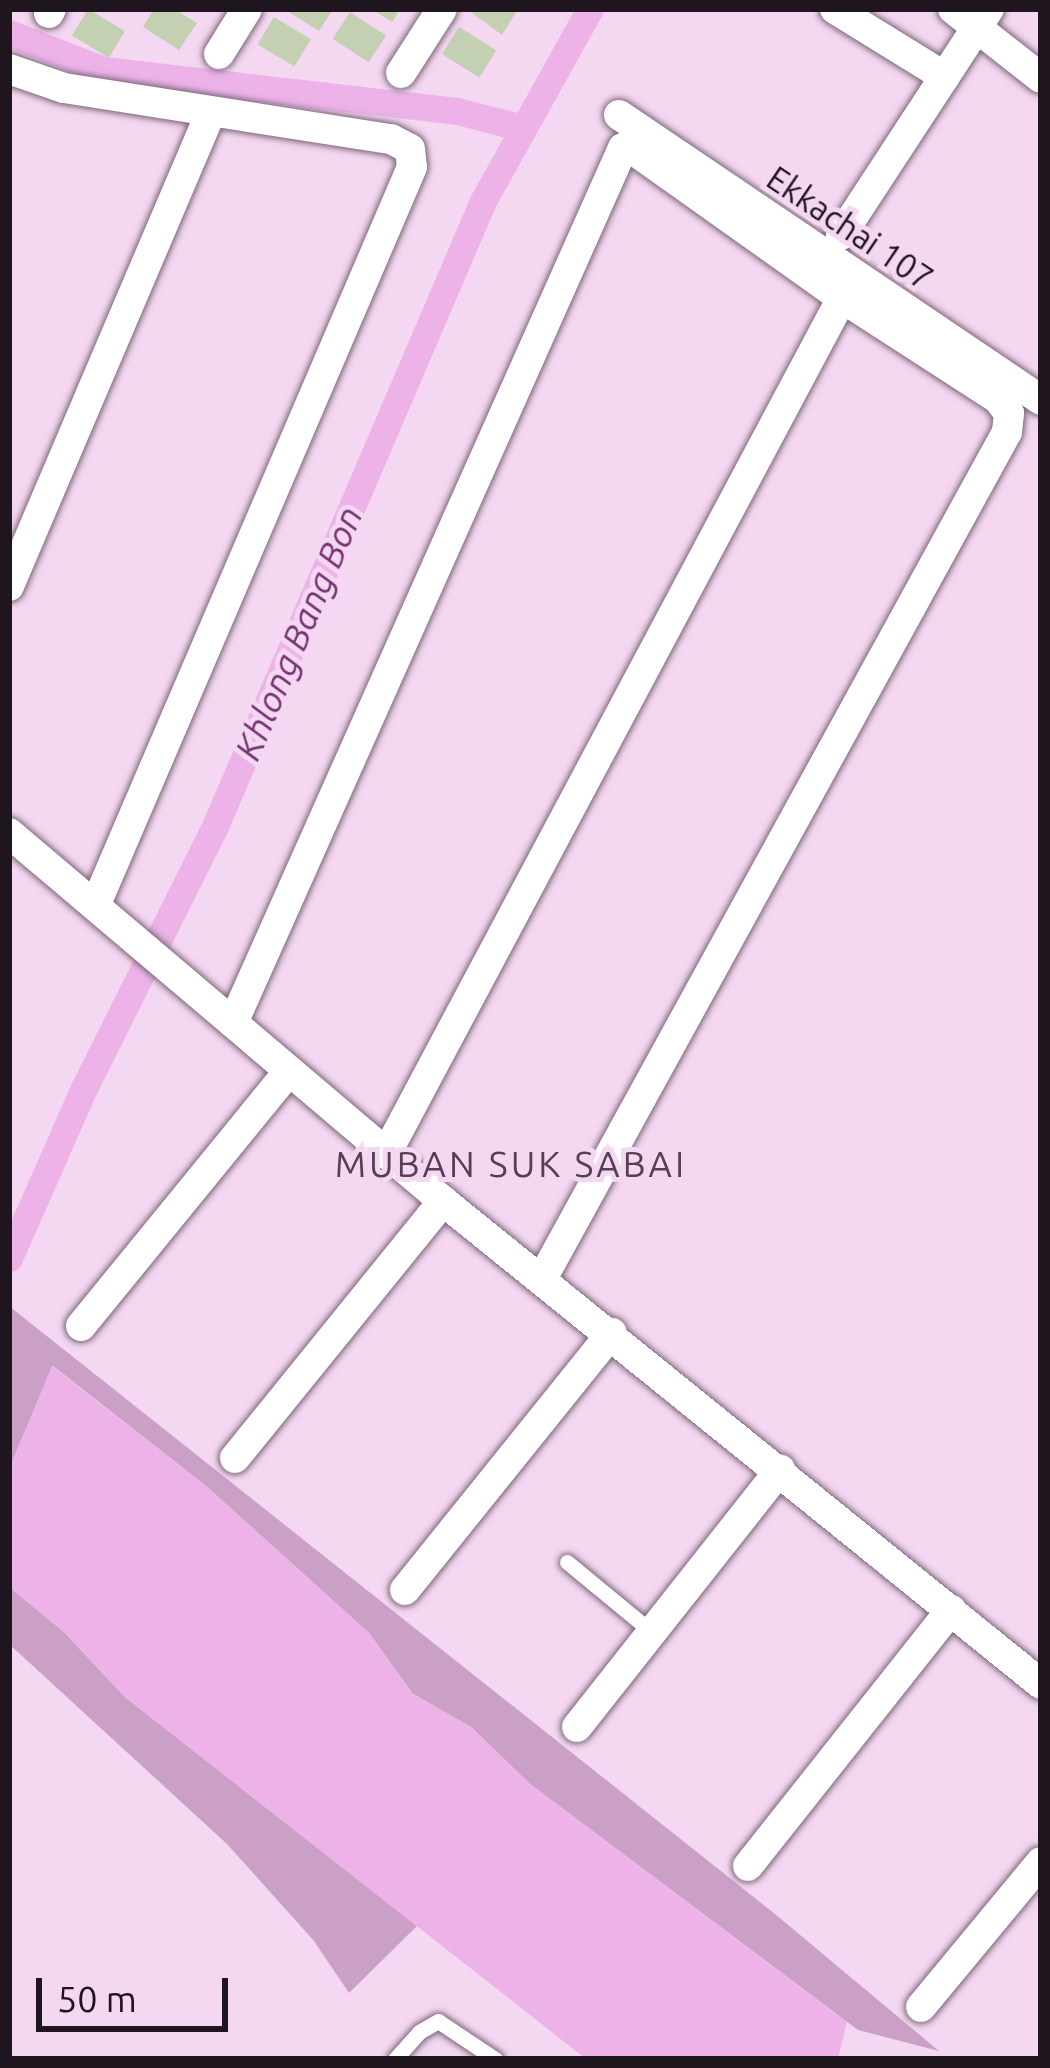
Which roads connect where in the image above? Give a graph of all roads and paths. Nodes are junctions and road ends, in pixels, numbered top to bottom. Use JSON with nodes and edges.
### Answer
{"nodes":[{"id":1,"x":247,"y":9,"type":"edge"},
{"id":2,"x":442,"y":9,"type":"edge"},
{"id":3,"x":835,"y":9,"type":"edge"},
{"id":4,"x":974,"y":15,"type":"edge"},
{"id":5,"x":219,"y":54,"type":"dead end"},
{"id":6,"x":401,"y":74,"type":"dead end"},
{"id":7,"x":945,"y":76,"type":"junction"},
{"id":8,"x":1041,"y":78,"type":"edge"},
{"id":9,"x":12,"y":80,"type":"edge"},
{"id":10,"x":210,"y":114,"type":"junction"},
{"id":11,"x":619,"y":115,"type":"dead end"},
{"id":12,"x":842,"y":235,"type":"dead end"},
{"id":13,"x":842,"y":298,"type":"junction"},
{"id":14,"x":1041,"y":400,"type":"edge"},
{"id":15,"x":9,"y":586,"type":"edge"},
{"id":16,"x":9,"y":833,"type":"edge"},
{"id":17,"x":106,"y":913,"type":"junction"},
{"id":18,"x":233,"y":1023,"type":"junction"},
{"id":19,"x":288,"y":1072,"type":"junction"},
{"id":20,"x":386,"y":1154,"type":"junction"},
{"id":21,"x":442,"y":1201,"type":"junction"},
{"id":22,"x":542,"y":1279,"type":"junction"},
{"id":23,"x":81,"y":1326,"type":"dead end"},
{"id":24,"x":612,"y":1333,"type":"junction"},
{"id":25,"x":235,"y":1458,"type":"dead end"},
{"id":26,"x":780,"y":1470,"type":"junction"},
{"id":27,"x":567,"y":1562,"type":"dead end"},
{"id":28,"x":405,"y":1590,"type":"dead end"},
{"id":29,"x":951,"y":1610,"type":"junction"},
{"id":30,"x":652,"y":1632,"type":"junction"},
{"id":31,"x":1041,"y":1684,"type":"edge"},
{"id":32,"x":577,"y":1727,"type":"dead end"},
{"id":33,"x":1041,"y":1862,"type":"edge"},
{"id":34,"x":748,"y":1866,"type":"dead end"},
{"id":35,"x":921,"y":2007,"type":"dead end"},
{"id":36,"x":394,"y":2059,"type":"edge"},
{"id":37,"x":495,"y":2059,"type":"edge"}],
"edges":[{"from":1,"to":5,"type":"street"},
{"from":2,"to":6,"type":"street"},
{"from":3,"to":7,"type":"street"},
{"from":4,"to":7,"type":"street"},
{"from":4,"to":8,"type":"street"},
{"from":7,"to":12,"type":"street"},
{"from":9,"to":10,"type":"street"},
{"from":10,"to":15,"type":"street"},
{"from":10,"to":17,"type":"street"},
{"from":11,"to":14,"type":"street","name":"Ekkachai 107"},
{"from":13,"to":18,"type":"street"},
{"from":13,"to":20,"type":"street"},
{"from":13,"to":22,"type":"street"},
{"from":16,"to":17,"type":"street"},
{"from":17,"to":18,"type":"street"},
{"from":18,"to":19,"type":"street"},
{"from":19,"to":20,"type":"street"},
{"from":19,"to":23,"type":"street"},
{"from":20,"to":21,"type":"street"},
{"from":21,"to":22,"type":"street"},
{"from":21,"to":25,"type":"street"},
{"from":22,"to":24,"type":"street"},
{"from":24,"to":26,"type":"street"},
{"from":24,"to":28,"type":"street"},
{"from":26,"to":29,"type":"street"},
{"from":26,"to":30,"type":"street"},
{"from":27,"to":30,"type":"lane"},
{"from":29,"to":31,"type":"street"},
{"from":29,"to":34,"type":"street"},
{"from":30,"to":32,"type":"street"},
{"from":33,"to":35,"type":"street"},
{"from":36,"to":37,"type":"lane"}]}
